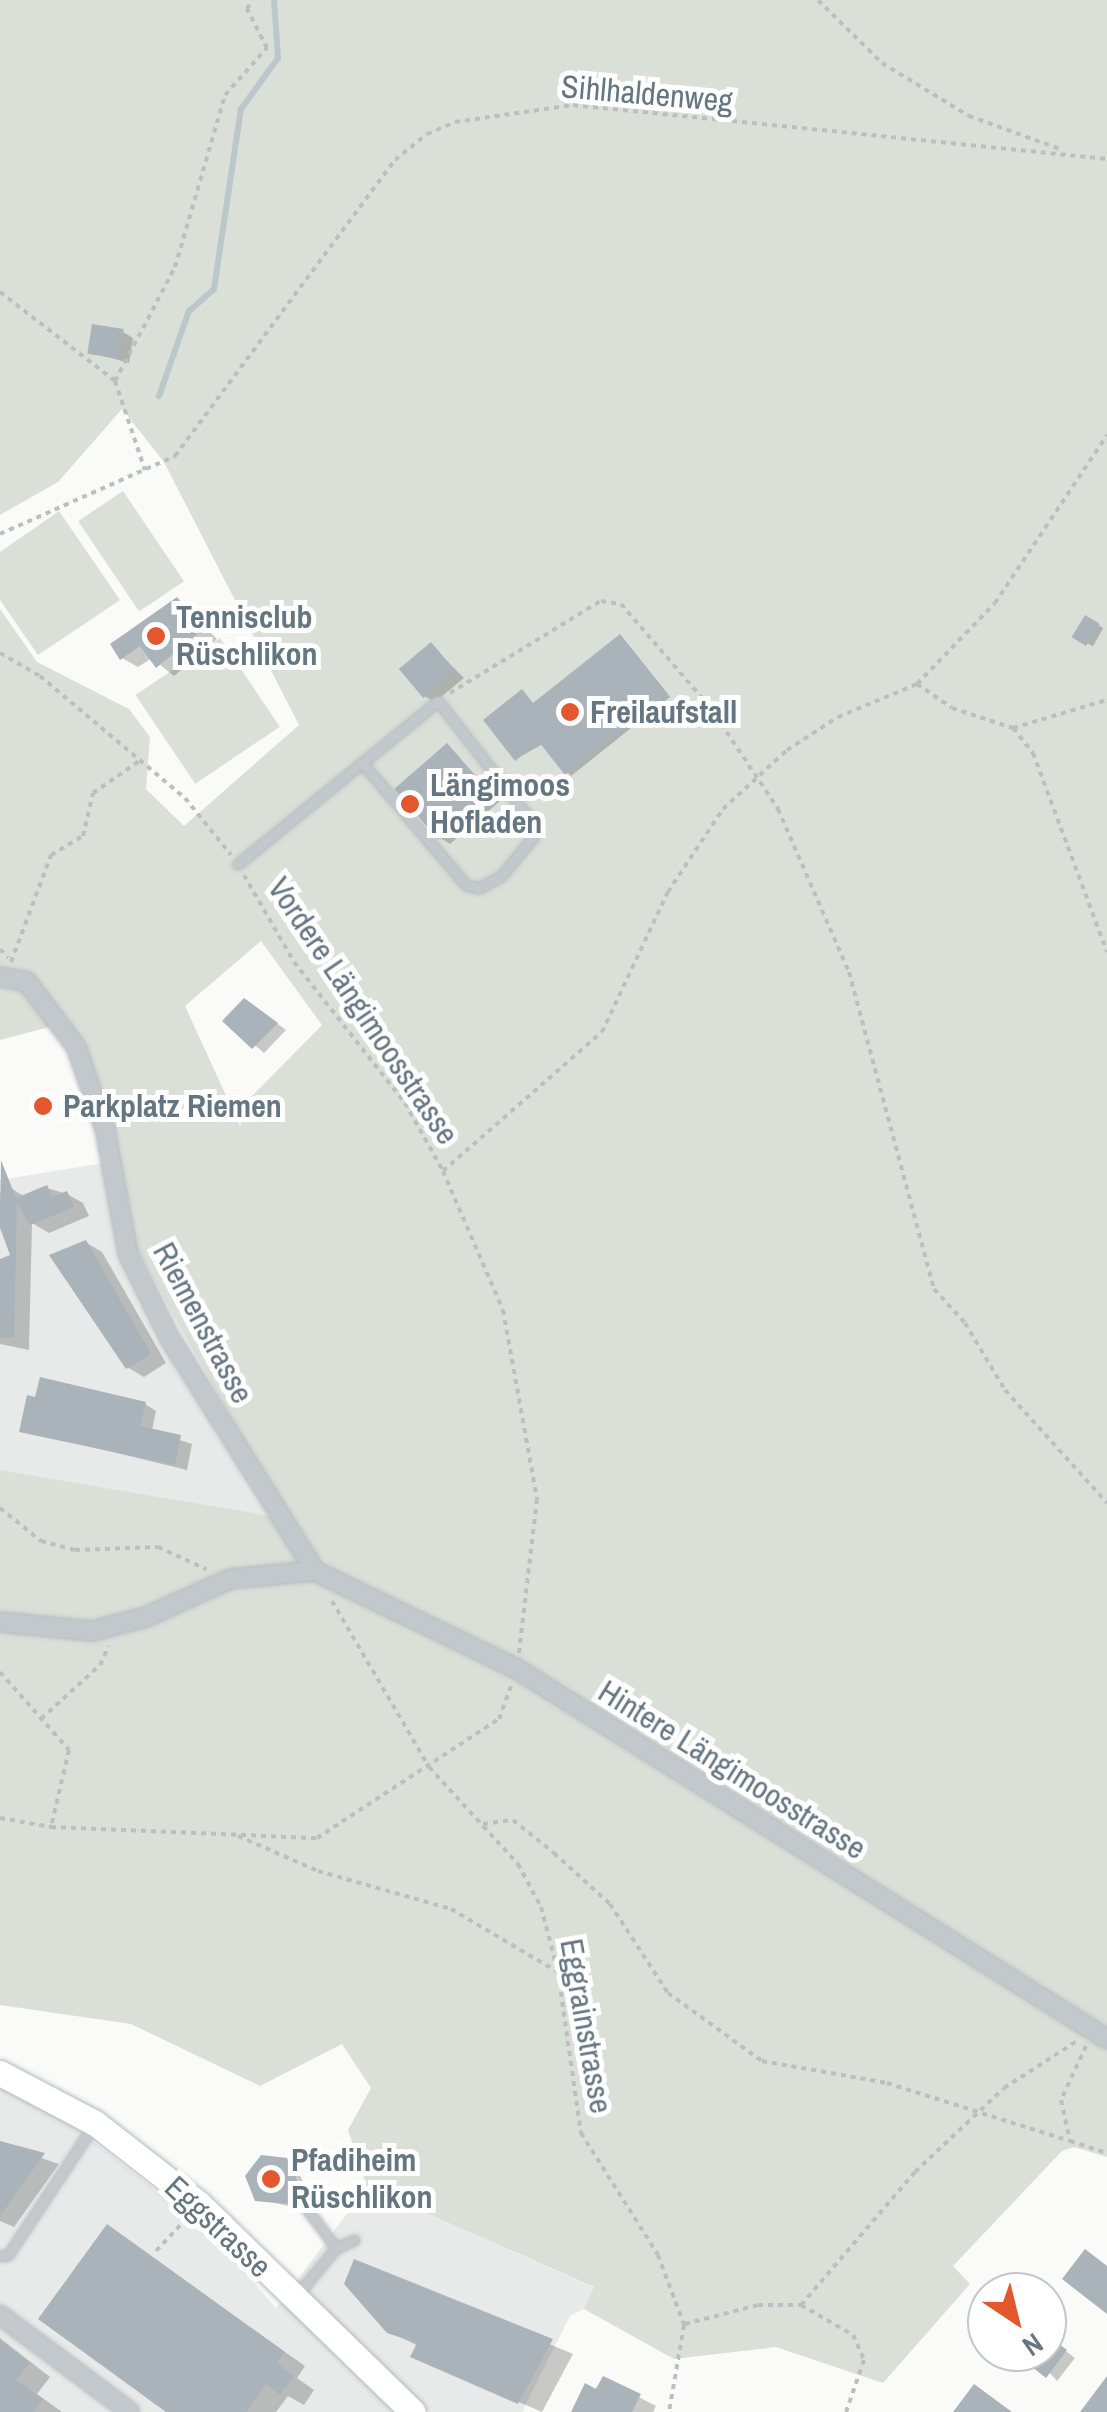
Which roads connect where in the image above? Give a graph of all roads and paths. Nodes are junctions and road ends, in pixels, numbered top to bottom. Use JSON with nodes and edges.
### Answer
{"nodes":[{"id":1,"x":252,"y":0,"type":"edge"},
{"id":2,"x":818,"y":0,"type":"edge"},
{"id":3,"x":1064,"y":151,"type":"junction"},
{"id":4,"x":1107,"y":160,"type":"edge"},
{"id":5,"x":0,"y":292,"type":"edge"},
{"id":6,"x":115,"y":382,"type":"junction"},
{"id":7,"x":1107,"y":435,"type":"edge"},
{"id":8,"x":145,"y":470,"type":"junction"},
{"id":9,"x":0,"y":534,"type":"edge"},
{"id":10,"x":0,"y":653,"type":"edge"},
{"id":11,"x":917,"y":684,"type":"junction"},
{"id":12,"x":1107,"y":700,"type":"edge"},
{"id":13,"x":438,"y":701,"type":"junction"},
{"id":14,"x":1013,"y":728,"type":"junction"},
{"id":15,"x":140,"y":761,"type":"junction"},
{"id":16,"x":362,"y":762,"type":"junction"},
{"id":17,"x":756,"y":775,"type":"junction"},
{"id":18,"x":238,"y":864,"type":"junction"},
{"id":19,"x":1107,"y":952,"type":"edge"},
{"id":20,"x":5,"y":969,"type":"edge"},
{"id":21,"x":443,"y":1170,"type":"junction"},
{"id":22,"x":1107,"y":1503,"type":"edge"},
{"id":23,"x":0,"y":1508,"type":"edge"},
{"id":24,"x":315,"y":1571,"type":"junction"},
{"id":25,"x":230,"y":1579,"type":"junction"},
{"id":26,"x":0,"y":1622,"type":"edge"},
{"id":27,"x":118,"y":1626,"type":"junction"},
{"id":28,"x":517,"y":1670,"type":"junction"},
{"id":29,"x":0,"y":1672,"type":"edge"},
{"id":30,"x":41,"y":1718,"type":"junction"},
{"id":31,"x":429,"y":1767,"type":"junction"},
{"id":32,"x":0,"y":1818,"type":"edge"},
{"id":33,"x":482,"y":1824,"type":"junction"},
{"id":34,"x":50,"y":1827,"type":"junction"},
{"id":35,"x":235,"y":1834,"type":"junction"},
{"id":36,"x":558,"y":1972,"type":"junction"},
{"id":37,"x":1100,"y":2035,"type":"edge"},
{"id":38,"x":0,"y":2073,"type":"edge"},
{"id":39,"x":978,"y":2116,"type":"junction"},
{"id":40,"x":95,"y":2124,"type":"junction"},
{"id":41,"x":1070,"y":2141,"type":"junction"},
{"id":42,"x":1107,"y":2152,"type":"edge"},
{"id":43,"x":199,"y":2204,"type":"junction"},
{"id":44,"x":304,"y":2205,"type":"dead end"},
{"id":45,"x":354,"y":2240,"type":"dead end"},
{"id":46,"x":336,"y":2248,"type":"junction"},
{"id":47,"x":156,"y":2251,"type":"dead end"},
{"id":48,"x":0,"y":2256,"type":"edge"},
{"id":49,"x":294,"y":2298,"type":"junction"},
{"id":50,"x":801,"y":2305,"type":"junction"},
{"id":51,"x":0,"y":2315,"type":"edge"},
{"id":52,"x":684,"y":2324,"type":"junction"},
{"id":53,"x":398,"y":2407,"type":"edge"},
{"id":54,"x":130,"y":2412,"type":"edge"},
{"id":55,"x":670,"y":2412,"type":"edge"},
{"id":56,"x":846,"y":2412,"type":"edge"}],
"edges":[{"from":1,"to":6,"type":"path"},
{"from":2,"to":3,"type":"path"},
{"from":3,"to":4,"type":"path","name":"Sihlhaldenweg"},
{"from":3,"to":8,"type":"path","name":"Sihlhaldenweg"},
{"from":5,"to":6,"type":"path"},
{"from":6,"to":8,"type":"path"},
{"from":7,"to":11,"type":"path"},
{"from":8,"to":9,"type":"path","name":"Sihlhaldenweg"},
{"from":10,"to":15,"type":"path","name":"Vordere Längimoosstrasse"},
{"from":11,"to":14,"type":"path"},
{"from":11,"to":17,"type":"path"},
{"from":12,"to":14,"type":"path"},
{"from":13,"to":16,"type":"lane"},
{"from":13,"to":16,"type":"lane"},
{"from":13,"to":17,"type":"path"},
{"from":14,"to":19,"type":"path"},
{"from":15,"to":18,"type":"path","name":"Vordere Längimoosstrasse"},
{"from":15,"to":20,"type":"path"},
{"from":16,"to":18,"type":"lane"},
{"from":17,"to":21,"type":"path"},
{"from":17,"to":22,"type":"path"},
{"from":18,"to":21,"type":"path","name":"Vordere Längimoosstrasse"},
{"from":20,"to":24,"type":"street","name":"Riemenstrasse"},
{"from":21,"to":28,"type":"path","name":"Vordere Längimoosstrasse"},
{"from":23,"to":25,"type":"path"},
{"from":24,"to":25,"type":"street"},
{"from":24,"to":28,"type":"street","name":"Hintere Längimoosstrasse"},
{"from":24,"to":31,"type":"path","name":"Eggrainstrasse"},
{"from":25,"to":27,"type":"street"},
{"from":26,"to":27,"type":"street"},
{"from":27,"to":30,"type":"path"},
{"from":28,"to":31,"type":"path","name":"Vordere Längimoosstrasse"},
{"from":28,"to":37,"type":"street","name":"Hintere Längimoosstrasse"},
{"from":29,"to":30,"type":"path"},
{"from":30,"to":34,"type":"path"},
{"from":31,"to":33,"type":"path","name":"Eggrainstrasse"},
{"from":31,"to":35,"type":"path","name":"Vordere Längimoosstrasse"},
{"from":32,"to":34,"type":"path","name":"Vordere Längimoosstrasse"},
{"from":33,"to":36,"type":"path","name":"Eggrainstrasse"},
{"from":33,"to":39,"type":"path"},
{"from":34,"to":35,"type":"path","name":"Vordere Längimoosstrasse"},
{"from":35,"to":36,"type":"path"},
{"from":36,"to":52,"type":"path","name":"Eggrainstrasse"},
{"from":37,"to":39,"type":"path"},
{"from":37,"to":41,"type":"path"},
{"from":38,"to":40,"type":"main road","name":"Eggstrasse"},
{"from":39,"to":41,"type":"path"},
{"from":39,"to":50,"type":"path"},
{"from":40,"to":43,"type":"main road","name":"Eggstrasse"},
{"from":40,"to":48,"type":"lane"},
{"from":41,"to":42,"type":"path"},
{"from":43,"to":47,"type":"path"},
{"from":43,"to":49,"type":"main road","name":"Eggstrasse"},
{"from":44,"to":46,"type":"lane"},
{"from":45,"to":46,"type":"lane"},
{"from":46,"to":49,"type":"lane"},
{"from":49,"to":53,"type":"main road","name":"Eggstrasse"},
{"from":50,"to":52,"type":"path"},
{"from":50,"to":56,"type":"path"},
{"from":51,"to":54,"type":"street"},
{"from":52,"to":55,"type":"path","name":"Eggrainstrasse"}]}
